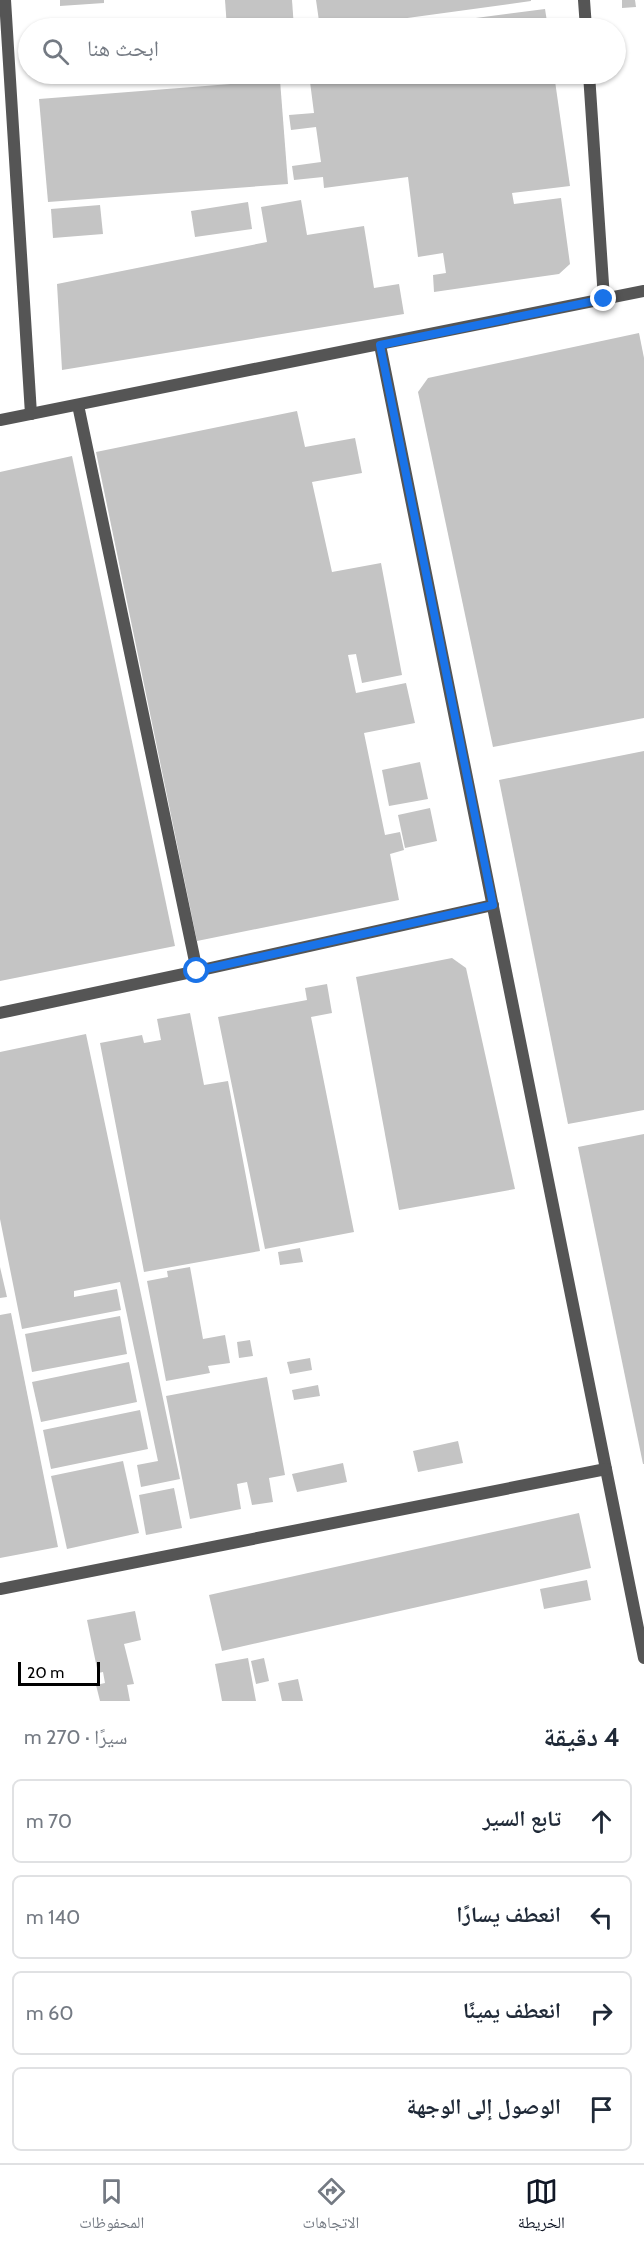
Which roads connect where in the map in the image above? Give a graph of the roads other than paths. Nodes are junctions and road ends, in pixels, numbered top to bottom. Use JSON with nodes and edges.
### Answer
{"nodes":[{"id":1,"x":5,"y":0,"type":"edge"},
{"id":2,"x":584,"y":0,"type":"edge"},
{"id":3,"x":585,"y":18,"type":"edge"},
{"id":4,"x":590,"y":84,"type":"edge"},
{"id":5,"x":644,"y":291,"type":"edge"},
{"id":6,"x":604,"y":299,"type":"junction"},
{"id":7,"x":380,"y":345,"type":"junction"},
{"id":8,"x":78,"y":405,"type":"junction"},
{"id":9,"x":31,"y":414,"type":"junction"},
{"id":10,"x":0,"y":420,"type":"edge"},
{"id":11,"x":493,"y":905,"type":"junction"},
{"id":12,"x":197,"y":971,"type":"junction"},
{"id":13,"x":0,"y":1013,"type":"edge"},
{"id":14,"x":606,"y":1469,"type":"junction"},
{"id":15,"x":0,"y":1589,"type":"edge"},
{"id":16,"x":644,"y":1658,"type":"edge"}],
"edges":[{"from":1,"to":9,"type":"street"},
{"from":2,"to":3,"type":"street"},
{"from":4,"to":6,"type":"street"},
{"from":5,"to":6,"type":"street"},
{"from":6,"to":7,"type":"street"},
{"from":7,"to":8,"type":"street"},
{"from":7,"to":11,"type":"street"},
{"from":8,"to":9,"type":"street"},
{"from":8,"to":12,"type":"street"},
{"from":9,"to":10,"type":"street"},
{"from":11,"to":12,"type":"street"},
{"from":11,"to":14,"type":"street"},
{"from":12,"to":13,"type":"street"},
{"from":14,"to":15,"type":"street"},
{"from":14,"to":16,"type":"street"}]}
